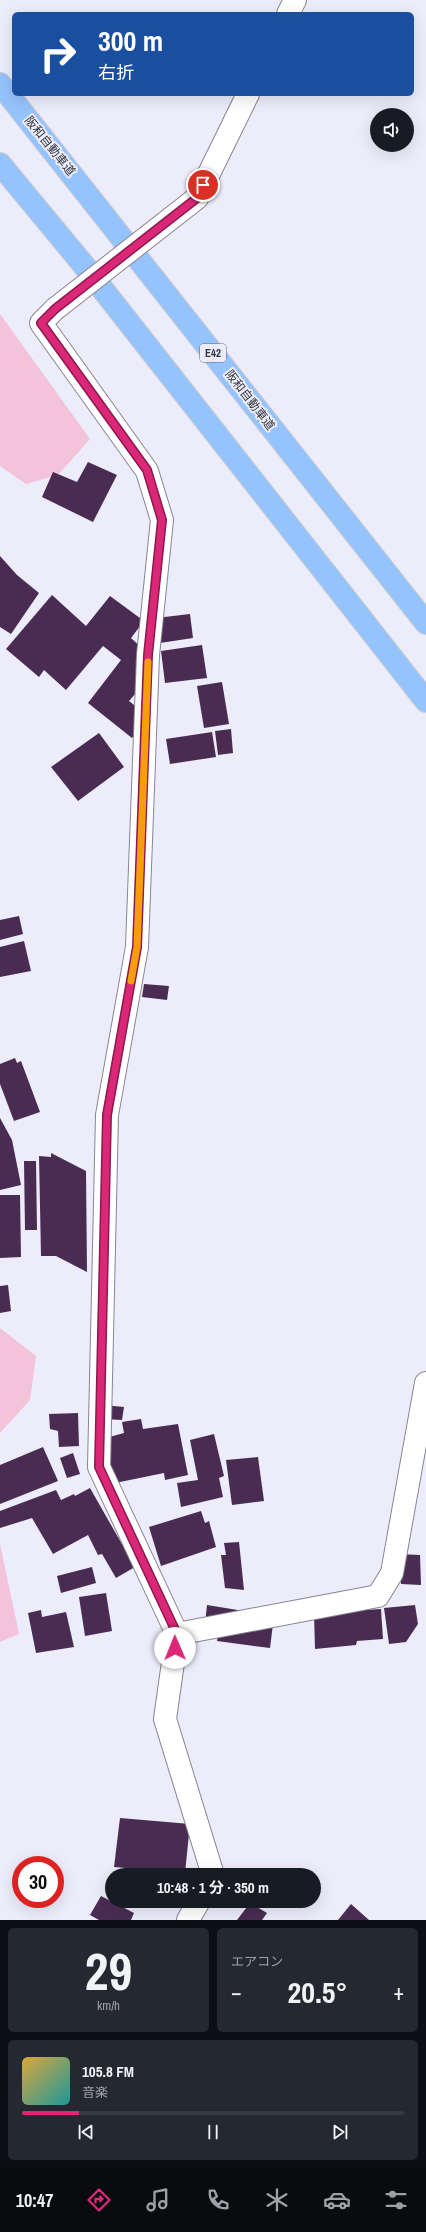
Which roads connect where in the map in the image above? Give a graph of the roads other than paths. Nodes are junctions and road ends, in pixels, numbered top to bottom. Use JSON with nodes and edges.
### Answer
{"nodes":[{"id":1,"x":295,"y":0,"type":"edge"},
{"id":2,"x":289,"y":12,"type":"edge"},
{"id":3,"x":0,"y":84,"type":"edge"},
{"id":4,"x":247,"y":96,"type":"edge"},
{"id":5,"x":0,"y":164,"type":"edge"},
{"id":6,"x":426,"y":623,"type":"edge"},
{"id":7,"x":426,"y":701,"type":"edge"},
{"id":8,"x":426,"y":1384,"type":"edge"},
{"id":9,"x":177,"y":1634,"type":"junction"},
{"id":10,"x":210,"y":1868,"type":"edge"},
{"id":11,"x":196,"y":1908,"type":"edge"},
{"id":12,"x":188,"y":1920,"type":"edge"}],
"edges":[{"from":1,"to":2,"type":"street"},
{"from":3,"to":6,"type":"highway","name":"阪和自動車道","number":"E42"},
{"from":4,"to":9,"type":"street","bridge":true},
{"from":5,"to":7,"type":"highway"},
{"from":8,"to":9,"type":"street"},
{"from":9,"to":10,"type":"street"},
{"from":11,"to":12,"type":"street"}]}
